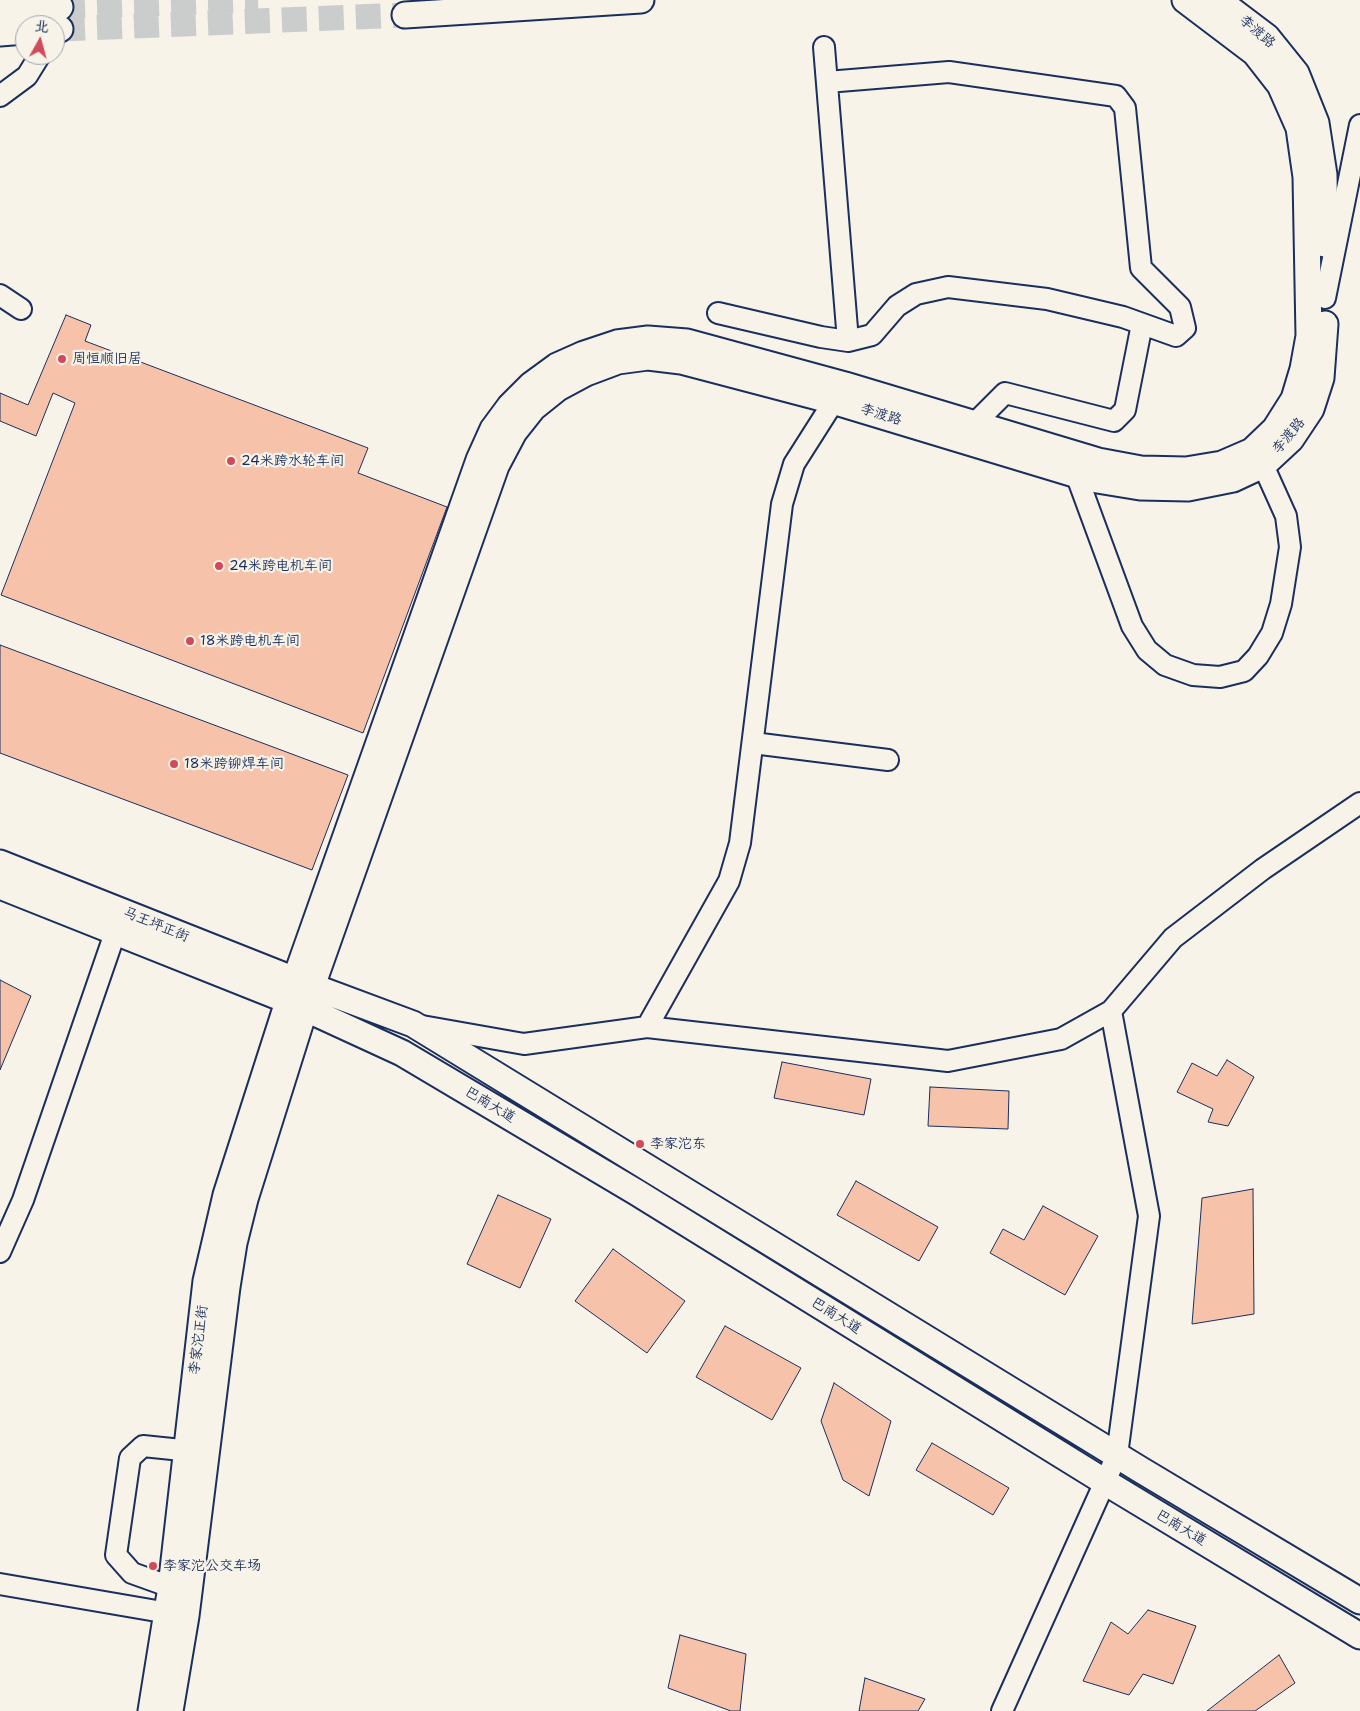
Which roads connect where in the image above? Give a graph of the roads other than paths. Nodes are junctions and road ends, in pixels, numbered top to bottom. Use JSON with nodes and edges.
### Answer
{"nodes":[{"id":1,"x":641,"y":0,"type":"edge"},
{"id":2,"x":1185,"y":0,"type":"edge"},
{"id":3,"x":1218,"y":0,"type":"edge"},
{"id":4,"x":0,"y":10,"type":"edge"},
{"id":5,"x":54,"y":14,"type":"tunnel mouth"},
{"id":6,"x":404,"y":15,"type":"tunnel mouth"},
{"id":7,"x":15,"y":32,"type":"edge"},
{"id":8,"x":0,"y":33,"type":"edge"},
{"id":9,"x":824,"y":47,"type":"dead end"},
{"id":10,"x":34,"y":65,"type":"edge"},
{"id":11,"x":826,"y":82,"type":"junction"},
{"id":12,"x":0,"y":96,"type":"edge"},
{"id":13,"x":1360,"y":125,"type":"edge"},
{"id":14,"x":0,"y":295,"type":"edge"},
{"id":15,"x":1325,"y":298,"type":"junction"},
{"id":16,"x":21,"y":309,"type":"dead end"},
{"id":17,"x":718,"y":313,"type":"dead end"},
{"id":18,"x":1142,"y":324,"type":"junction"},
{"id":19,"x":848,"y":341,"type":"junction"},
{"id":20,"x":839,"y":393,"type":"junction"},
{"id":21,"x":974,"y":424,"type":"junction"},
{"id":22,"x":1263,"y":465,"type":"junction"},
{"id":23,"x":1076,"y":474,"type":"junction"},
{"id":24,"x":753,"y":743,"type":"junction"},
{"id":25,"x":888,"y":760,"type":"dead end"},
{"id":26,"x":1360,"y":803,"type":"edge"},
{"id":27,"x":0,"y":863,"type":"edge"},
{"id":28,"x":0,"y":886,"type":"edge"},
{"id":29,"x":115,"y":933,"type":"junction"},
{"id":30,"x":300,"y":994,"type":"junction"},
{"id":31,"x":1111,"y":1011,"type":"junction"},
{"id":32,"x":412,"y":1024,"type":"junction"},
{"id":33,"x":647,"y":1027,"type":"junction"},
{"id":34,"x":0,"y":1252,"type":"edge"},
{"id":35,"x":196,"y":1451,"type":"junction"},
{"id":36,"x":1117,"y":1455,"type":"junction"},
{"id":37,"x":1105,"y":1482,"type":"junction"},
{"id":38,"x":0,"y":1584,"type":"edge"},
{"id":39,"x":170,"y":1588,"type":"junction"},
{"id":40,"x":1360,"y":1601,"type":"edge"},
{"id":41,"x":176,"y":1614,"type":"junction"},
{"id":42,"x":1360,"y":1636,"type":"edge"},
{"id":43,"x":151,"y":1711,"type":"edge"},
{"id":44,"x":170,"y":1711,"type":"edge"},
{"id":45,"x":1002,"y":1711,"type":"edge"}],
"edges":[{"from":1,"to":6,"type":"main road"},
{"from":2,"to":21,"type":"main road","name":"李渡路"},
{"from":3,"to":15,"type":"main road","name":"李渡路"},
{"from":4,"to":5,"type":"main road"},
{"from":7,"to":8,"type":"main road"},
{"from":9,"to":11,"type":"street"},
{"from":10,"to":12,"type":"street"},
{"from":11,"to":18,"type":"street"},
{"from":11,"to":19,"type":"street"},
{"from":13,"to":15,"type":"street"},
{"from":14,"to":16,"type":"street"},
{"from":15,"to":22,"type":"main road","name":"李渡路"},
{"from":17,"to":19,"type":"street"},
{"from":18,"to":19,"type":"street"},
{"from":18,"to":21,"type":"street"},
{"from":20,"to":21,"type":"main road","name":"李渡路"},
{"from":20,"to":23,"type":"main road","name":"李渡路"},
{"from":20,"to":24,"type":"street"},
{"from":20,"to":30,"type":"main road","name":"李家沱正街"},
{"from":22,"to":23,"type":"main road","name":"李渡路"},
{"from":22,"to":23,"type":"street"},
{"from":24,"to":25,"type":"street"},
{"from":24,"to":33,"type":"street"},
{"from":26,"to":31,"type":"street"},
{"from":27,"to":30,"type":"main road","name":"马王坪正街"},
{"from":28,"to":29,"type":"main road","name":"马王坪正街"},
{"from":29,"to":30,"type":"main road","name":"马王坪正街"},
{"from":29,"to":34,"type":"street"},
{"from":30,"to":32,"type":"main road","name":"巴南大道"},
{"from":30,"to":35,"type":"main road","name":"李家沱正街"},
{"from":30,"to":37,"type":"main road","name":"巴南大道"},
{"from":31,"to":33,"type":"street"},
{"from":31,"to":36,"type":"street"},
{"from":32,"to":33,"type":"street"},
{"from":32,"to":36,"type":"main road","name":"巴南大道"},
{"from":35,"to":39,"type":"main road","name":"李家沱正街"},
{"from":35,"to":39,"type":"street"},
{"from":35,"to":41,"type":"main road","name":"李家沱正街"},
{"from":36,"to":37,"type":"street"},
{"from":36,"to":40,"type":"main road","name":"巴南大道"},
{"from":37,"to":42,"type":"main road","name":"巴南大道"},
{"from":37,"to":45,"type":"street"},
{"from":38,"to":41,"type":"street"},
{"from":39,"to":41,"type":"main road","name":"李家沱正街"},
{"from":41,"to":43,"type":"main road","name":"李家沱正街"},
{"from":41,"to":44,"type":"main road","name":"李家沱正街"}]}
